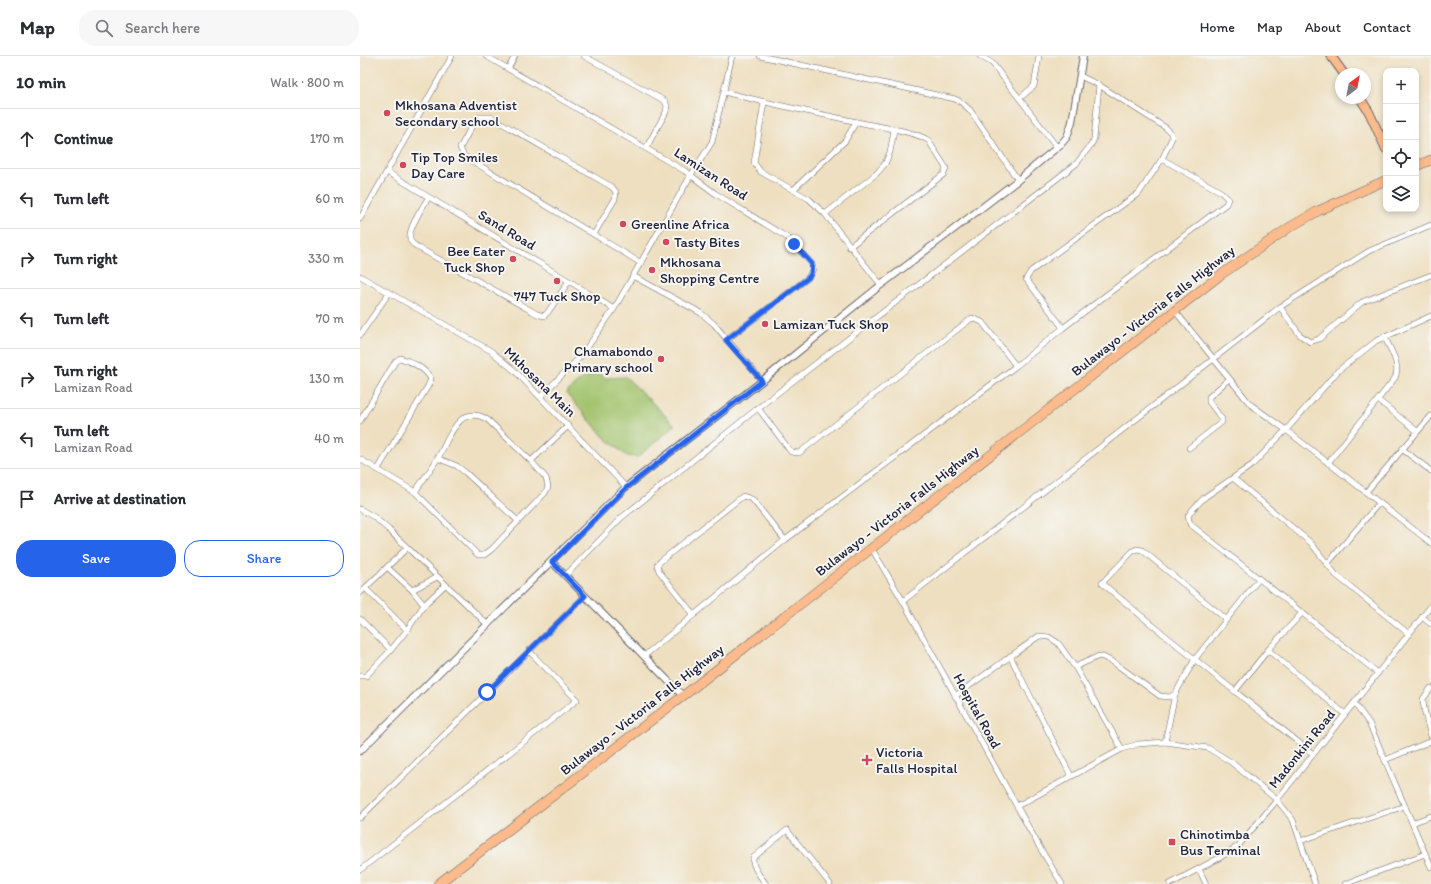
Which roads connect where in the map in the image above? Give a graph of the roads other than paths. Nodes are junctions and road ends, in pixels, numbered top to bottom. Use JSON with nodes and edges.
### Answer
{"nodes":[{"id":1,"x":452,"y":56,"type":"edge"},
{"id":2,"x":486,"y":56,"type":"edge"},
{"id":3,"x":515,"y":56,"type":"edge"},
{"id":4,"x":584,"y":56,"type":"edge"},
{"id":5,"x":732,"y":56,"type":"edge"},
{"id":6,"x":760,"y":56,"type":"edge"},
{"id":7,"x":980,"y":56,"type":"edge"},
{"id":8,"x":1039,"y":56,"type":"edge"},
{"id":9,"x":1083,"y":56,"type":"edge"},
{"id":10,"x":1331,"y":56,"type":"edge"},
{"id":11,"x":1340,"y":68,"type":"edge"},
{"id":12,"x":508,"y":69,"type":"junction"},
{"id":13,"x":1080,"y":76,"type":"junction"},
{"id":14,"x":1099,"y":85,"type":"junction"},
{"id":15,"x":724,"y":92,"type":"junction"},
{"id":16,"x":1020,"y":98,"type":"junction"},
{"id":17,"x":764,"y":102,"type":"junction"},
{"id":18,"x":1364,"y":104,"type":"edge"},
{"id":19,"x":856,"y":122,"type":"junction"},
{"id":20,"x":894,"y":130,"type":"junction"},
{"id":21,"x":1383,"y":142,"type":"edge"},
{"id":22,"x":1057,"y":147,"type":"junction"},
{"id":23,"x":646,"y":148,"type":"junction"},
{"id":24,"x":1162,"y":158,"type":"junction"},
{"id":25,"x":1431,"y":160,"type":"edge"},
{"id":26,"x":1419,"y":165,"type":"edge"},
{"id":27,"x":387,"y":172,"type":"junction"},
{"id":28,"x":691,"y":175,"type":"junction"},
{"id":29,"x":1018,"y":180,"type":"junction"},
{"id":30,"x":1383,"y":181,"type":"edge"},
{"id":31,"x":793,"y":190,"type":"junction"},
{"id":32,"x":428,"y":198,"type":"junction"},
{"id":33,"x":362,"y":211,"type":"edge"},
{"id":34,"x":825,"y":214,"type":"junction"},
{"id":35,"x":360,"y":220,"type":"edge"},
{"id":36,"x":1431,"y":225,"type":"edge"},
{"id":37,"x":594,"y":234,"type":"junction"},
{"id":38,"x":849,"y":247,"type":"junction"},
{"id":39,"x":641,"y":263,"type":"junction"},
{"id":40,"x":1431,"y":275,"type":"edge"},
{"id":41,"x":360,"y":276,"type":"edge"},
{"id":42,"x":633,"y":276,"type":"junction"},
{"id":43,"x":569,"y":280,"type":"junction"},
{"id":44,"x":881,"y":285,"type":"junction"},
{"id":45,"x":389,"y":293,"type":"junction"},
{"id":46,"x":1280,"y":307,"type":"junction"},
{"id":47,"x":614,"y":309,"type":"junction"},
{"id":48,"x":1175,"y":311,"type":"junction"},
{"id":49,"x":1431,"y":316,"type":"edge"},
{"id":50,"x":1064,"y":328,"type":"junction"},
{"id":51,"x":360,"y":333,"type":"edge"},
{"id":52,"x":1384,"y":336,"type":"junction"},
{"id":53,"x":726,"y":340,"type":"junction"},
{"id":54,"x":1213,"y":360,"type":"junction"},
{"id":55,"x":1016,"y":366,"type":"junction"},
{"id":56,"x":1229,"y":379,"type":"junction"},
{"id":57,"x":762,"y":381,"type":"junction"},
{"id":58,"x":540,"y":397,"type":"junction"},
{"id":59,"x":1378,"y":400,"type":"junction"},
{"id":60,"x":758,"y":408,"type":"junction"},
{"id":61,"x":1431,"y":416,"type":"edge"},
{"id":62,"x":360,"y":422,"type":"edge"},
{"id":63,"x":568,"y":426,"type":"junction"},
{"id":64,"x":1286,"y":430,"type":"junction"},
{"id":65,"x":1417,"y":431,"type":"junction"},
{"id":66,"x":1189,"y":448,"type":"dead end"},
{"id":67,"x":1402,"y":448,"type":"junction"},
{"id":68,"x":437,"y":458,"type":"junction"},
{"id":69,"x":360,"y":459,"type":"edge"},
{"id":70,"x":531,"y":461,"type":"junction"},
{"id":71,"x":1328,"y":463,"type":"junction"},
{"id":72,"x":378,"y":468,"type":"junction"},
{"id":73,"x":1431,"y":471,"type":"edge"},
{"id":74,"x":1233,"y":478,"type":"junction"},
{"id":75,"x":626,"y":488,"type":"junction"},
{"id":76,"x":415,"y":492,"type":"junction"},
{"id":77,"x":1366,"y":492,"type":"junction"},
{"id":78,"x":1379,"y":503,"type":"junction"},
{"id":79,"x":360,"y":509,"type":"edge"},
{"id":80,"x":518,"y":521,"type":"junction"},
{"id":81,"x":785,"y":540,"type":"junction"},
{"id":82,"x":1431,"y":543,"type":"edge"},
{"id":83,"x":407,"y":548,"type":"junction"},
{"id":84,"x":872,"y":549,"type":"junction"},
{"id":85,"x":552,"y":562,"type":"junction"},
{"id":86,"x":1328,"y":563,"type":"junction"},
{"id":87,"x":387,"y":566,"type":"junction"},
{"id":88,"x":565,"y":576,"type":"junction"},
{"id":89,"x":437,"y":577,"type":"junction"},
{"id":90,"x":1259,"y":579,"type":"junction"},
{"id":91,"x":445,"y":585,"type":"junction"},
{"id":92,"x":365,"y":588,"type":"junction"},
{"id":93,"x":412,"y":590,"type":"junction"},
{"id":94,"x":360,"y":593,"type":"edge"},
{"id":95,"x":585,"y":596,"type":"junction"},
{"id":96,"x":903,"y":602,"type":"junction"},
{"id":97,"x":424,"y":605,"type":"junction"},
{"id":98,"x":1431,"y":606,"type":"edge"},
{"id":99,"x":1302,"y":613,"type":"junction"},
{"id":100,"x":694,"y":615,"type":"junction"},
{"id":101,"x":1422,"y":617,"type":"junction"},
{"id":102,"x":360,"y":619,"type":"edge"},
{"id":103,"x":1226,"y":619,"type":"junction"},
{"id":104,"x":1431,"y":624,"type":"edge"},
{"id":105,"x":488,"y":625,"type":"junction"},
{"id":106,"x":406,"y":630,"type":"junction"},
{"id":107,"x":1409,"y":634,"type":"junction"},
{"id":108,"x":391,"y":650,"type":"junction"},
{"id":109,"x":1268,"y":650,"type":"junction"},
{"id":110,"x":529,"y":651,"type":"junction"},
{"id":111,"x":644,"y":656,"type":"junction"},
{"id":112,"x":1010,"y":656,"type":"junction"},
{"id":113,"x":1194,"y":659,"type":"junction"},
{"id":114,"x":1075,"y":667,"type":"junction"},
{"id":115,"x":1378,"y":673,"type":"junction"},
{"id":116,"x":360,"y":676,"type":"edge"},
{"id":117,"x":1431,"y":688,"type":"edge"},
{"id":118,"x":1235,"y":691,"type":"junction"},
{"id":119,"x":1175,"y":694,"type":"junction"},
{"id":120,"x":683,"y":696,"type":"junction"},
{"id":121,"x":955,"y":696,"type":"junction"},
{"id":122,"x":1354,"y":703,"type":"junction"},
{"id":123,"x":1345,"y":714,"type":"junction"},
{"id":124,"x":1431,"y":736,"type":"edge"},
{"id":125,"x":1431,"y":740,"type":"edge"},
{"id":126,"x":1165,"y":742,"type":"junction"},
{"id":127,"x":1122,"y":749,"type":"junction"},
{"id":128,"x":360,"y":751,"type":"edge"},
{"id":129,"x":1313,"y":754,"type":"junction"},
{"id":130,"x":1385,"y":760,"type":"junction"},
{"id":131,"x":1071,"y":776,"type":"junction"},
{"id":132,"x":1277,"y":800,"type":"junction"},
{"id":133,"x":1017,"y":806,"type":"junction"},
{"id":134,"x":1405,"y":806,"type":"junction"},
{"id":135,"x":1431,"y":816,"type":"edge"},
{"id":136,"x":360,"y":818,"type":"edge"},
{"id":137,"x":1412,"y":822,"type":"junction"},
{"id":138,"x":1300,"y":841,"type":"junction"},
{"id":139,"x":1425,"y":854,"type":"junction"},
{"id":140,"x":1431,"y":867,"type":"edge"},
{"id":141,"x":1199,"y":869,"type":"junction"},
{"id":142,"x":360,"y":870,"type":"edge"},
{"id":143,"x":438,"y":884,"type":"edge"},
{"id":144,"x":766,"y":884,"type":"edge"},
{"id":145,"x":830,"y":884,"type":"edge"},
{"id":146,"x":1062,"y":884,"type":"edge"},
{"id":147,"x":1170,"y":884,"type":"edge"},
{"id":148,"x":1206,"y":884,"type":"edge"},
{"id":149,"x":1315,"y":884,"type":"edge"},
{"id":150,"x":1345,"y":884,"type":"edge"}],
"edges":[{"from":1,"to":27,"type":"street"},
{"from":2,"to":12,"type":"street","name":"Lamizan Road"},
{"from":3,"to":12,"type":"street"},
{"from":4,"to":23,"type":"street"},
{"from":5,"to":15,"type":"street"},
{"from":6,"to":29,"type":"street"},
{"from":7,"to":16,"type":"street"},
{"from":8,"to":16,"type":"street"},
{"from":9,"to":13,"type":"street"},
{"from":10,"to":11,"type":"main road"},
{"from":12,"to":23,"type":"street","name":"Lamizan Road"},
{"from":13,"to":14,"type":"street"},
{"from":13,"to":22,"type":"street"},
{"from":14,"to":24,"type":"street"},
{"from":14,"to":60,"type":"street"},
{"from":15,"to":17,"type":"street"},
{"from":15,"to":28,"type":"street"},
{"from":16,"to":22,"type":"street"},
{"from":17,"to":19,"type":"street"},
{"from":17,"to":31,"type":"street"},
{"from":18,"to":21,"type":"main road"},
{"from":19,"to":20,"type":"street"},
{"from":19,"to":31,"type":"street"},
{"from":20,"to":34,"type":"street"},
{"from":20,"to":38,"type":"street"},
{"from":22,"to":29,"type":"street"},
{"from":23,"to":28,"type":"street","name":"Lamizan Road"},
{"from":24,"to":50,"type":"street"},
{"from":24,"to":50,"type":"street"},
{"from":25,"to":26,"type":"highway"},
{"from":27,"to":32,"type":"street","name":"Sand Road"},
{"from":27,"to":33,"type":"street"},
{"from":28,"to":39,"type":"street"},
{"from":28,"to":53,"type":"street","name":"Lamizan Road"},
{"from":29,"to":44,"type":"street"},
{"from":30,"to":48,"type":"highway","name":"Bulawayo - Victoria Falls Highway"},
{"from":31,"to":34,"type":"street"},
{"from":32,"to":43,"type":"street","name":"Sand Road"},
{"from":32,"to":43,"type":"street"},
{"from":33,"to":35,"type":"street"},
{"from":34,"to":38,"type":"street"},
{"from":36,"to":46,"type":"street"},
{"from":37,"to":37,"type":"street"},
{"from":37,"to":39,"type":"street"},
{"from":38,"to":44,"type":"street"},
{"from":39,"to":42,"type":"street"},
{"from":40,"to":46,"type":"street"},
{"from":41,"to":45,"type":"street","name":"Mkhosana Main"},
{"from":42,"to":47,"type":"street"},
{"from":42,"to":53,"type":"street"},
{"from":43,"to":47,"type":"street","name":"Sand Road"},
{"from":44,"to":57,"type":"street"},
{"from":45,"to":51,"type":"street"},
{"from":45,"to":58,"type":"street","name":"Mkhosana Main"},
{"from":46,"to":54,"type":"street"},
{"from":47,"to":58,"type":"street"},
{"from":48,"to":54,"type":"street"},
{"from":48,"to":84,"type":"highway","name":"Bulawayo - Victoria Falls Highway"},
{"from":49,"to":52,"type":"street"},
{"from":50,"to":55,"type":"street"},
{"from":52,"to":59,"type":"street"},
{"from":52,"to":64,"type":"street"},
{"from":53,"to":57,"type":"street"},
{"from":54,"to":56,"type":"street"},
{"from":54,"to":96,"type":"street"},
{"from":55,"to":60,"type":"street"},
{"from":55,"to":81,"type":"street"},
{"from":56,"to":64,"type":"street"},
{"from":56,"to":66,"type":"street"},
{"from":57,"to":75,"type":"street"},
{"from":58,"to":63,"type":"street","name":"Mkhosana Main"},
{"from":59,"to":65,"type":"street"},
{"from":59,"to":71,"type":"street"},
{"from":60,"to":88,"type":"street"},
{"from":61,"to":65,"type":"street"},
{"from":62,"to":72,"type":"street"},
{"from":63,"to":70,"type":"street"},
{"from":63,"to":75,"type":"street","name":"Mkhosana Main"},
{"from":64,"to":71,"type":"street"},
{"from":64,"to":74,"type":"street"},
{"from":65,"to":67,"type":"street"},
{"from":67,"to":73,"type":"street"},
{"from":67,"to":77,"type":"street"},
{"from":68,"to":70,"type":"street"},
{"from":68,"to":76,"type":"street"},
{"from":68,"to":80,"type":"street"},
{"from":69,"to":72,"type":"street"},
{"from":70,"to":80,"type":"street"},
{"from":71,"to":77,"type":"street"},
{"from":72,"to":76,"type":"street"},
{"from":74,"to":86,"type":"street"},
{"from":74,"to":90,"type":"street"},
{"from":75,"to":85,"type":"street"},
{"from":76,"to":80,"type":"street"},
{"from":77,"to":78,"type":"street"},
{"from":78,"to":82,"type":"street"},
{"from":78,"to":86,"type":"street"},
{"from":79,"to":83,"type":"street"},
{"from":81,"to":100,"type":"street"},
{"from":81,"to":100,"type":"street"},
{"from":83,"to":87,"type":"street"},
{"from":83,"to":89,"type":"street"},
{"from":84,"to":96,"type":"street","name":"Hospital Road"},
{"from":84,"to":120,"type":"highway","name":"Bulawayo - Victoria Falls Highway"},
{"from":85,"to":88,"type":"street"},
{"from":85,"to":105,"type":"street"},
{"from":86,"to":107,"type":"street"},
{"from":87,"to":92,"type":"street"},
{"from":87,"to":93,"type":"street"},
{"from":88,"to":95,"type":"street"},
{"from":89,"to":91,"type":"street"},
{"from":89,"to":93,"type":"street"},
{"from":90,"to":99,"type":"street"},
{"from":90,"to":103,"type":"street"},
{"from":91,"to":97,"type":"street"},
{"from":91,"to":105,"type":"street"},
{"from":92,"to":94,"type":"street"},
{"from":92,"to":106,"type":"street"},
{"from":93,"to":97,"type":"street"},
{"from":95,"to":110,"type":"street"},
{"from":95,"to":111,"type":"street"},
{"from":96,"to":121,"type":"street","name":"Hospital Road"},
{"from":97,"to":106,"type":"street"},
{"from":98,"to":101,"type":"street","name":"Madonkini Road"},
{"from":99,"to":109,"type":"street"},
{"from":99,"to":115,"type":"street"},
{"from":100,"to":111,"type":"street"},
{"from":101,"to":104,"type":"street"},
{"from":101,"to":107,"type":"street","name":"Madonkini Road"},
{"from":102,"to":108,"type":"street"},
{"from":103,"to":113,"type":"street"},
{"from":103,"to":113,"type":"street"},
{"from":105,"to":128,"type":"street"},
{"from":106,"to":108,"type":"street"},
{"from":107,"to":115,"type":"street","name":"Madonkini Road"},
{"from":108,"to":116,"type":"street"},
{"from":109,"to":118,"type":"street"},
{"from":109,"to":123,"type":"street"},
{"from":110,"to":136,"type":"street"},
{"from":110,"to":142,"type":"street"},
{"from":111,"to":120,"type":"street"},
{"from":112,"to":114,"type":"street"},
{"from":112,"to":121,"type":"street"},
{"from":112,"to":131,"type":"street"},
{"from":113,"to":118,"type":"street"},
{"from":113,"to":119,"type":"street"},
{"from":114,"to":119,"type":"street"},
{"from":114,"to":127,"type":"street"},
{"from":115,"to":122,"type":"street","name":"Madonkini Road"},
{"from":117,"to":124,"type":"street"},
{"from":118,"to":129,"type":"street"},
{"from":119,"to":126,"type":"street"},
{"from":120,"to":143,"type":"highway","name":"Bulawayo - Victoria Falls Highway"},
{"from":121,"to":133,"type":"street","name":"Hospital Road"},
{"from":122,"to":123,"type":"street","name":"Madonkini Road"},
{"from":122,"to":130,"type":"street"},
{"from":123,"to":129,"type":"street","name":"Madonkini Road"},
{"from":125,"to":130,"type":"street"},
{"from":126,"to":127,"type":"street"},
{"from":126,"to":132,"type":"street"},
{"from":127,"to":131,"type":"street"},
{"from":129,"to":132,"type":"street","name":"Madonkini Road"},
{"from":130,"to":134,"type":"street"},
{"from":131,"to":133,"type":"street"},
{"from":132,"to":138,"type":"street"},
{"from":132,"to":141,"type":"street","name":"Madonkini Road"},
{"from":133,"to":146,"type":"street","name":"Hospital Road"},
{"from":134,"to":137,"type":"street"},
{"from":134,"to":138,"type":"street"},
{"from":135,"to":137,"type":"street"},
{"from":137,"to":139,"type":"street"},
{"from":138,"to":149,"type":"street"},
{"from":139,"to":140,"type":"street"},
{"from":139,"to":150,"type":"street"},
{"from":141,"to":147,"type":"street","name":"Madonkini Road"},
{"from":141,"to":148,"type":"street"},
{"from":144,"to":145,"type":"street"}]}
